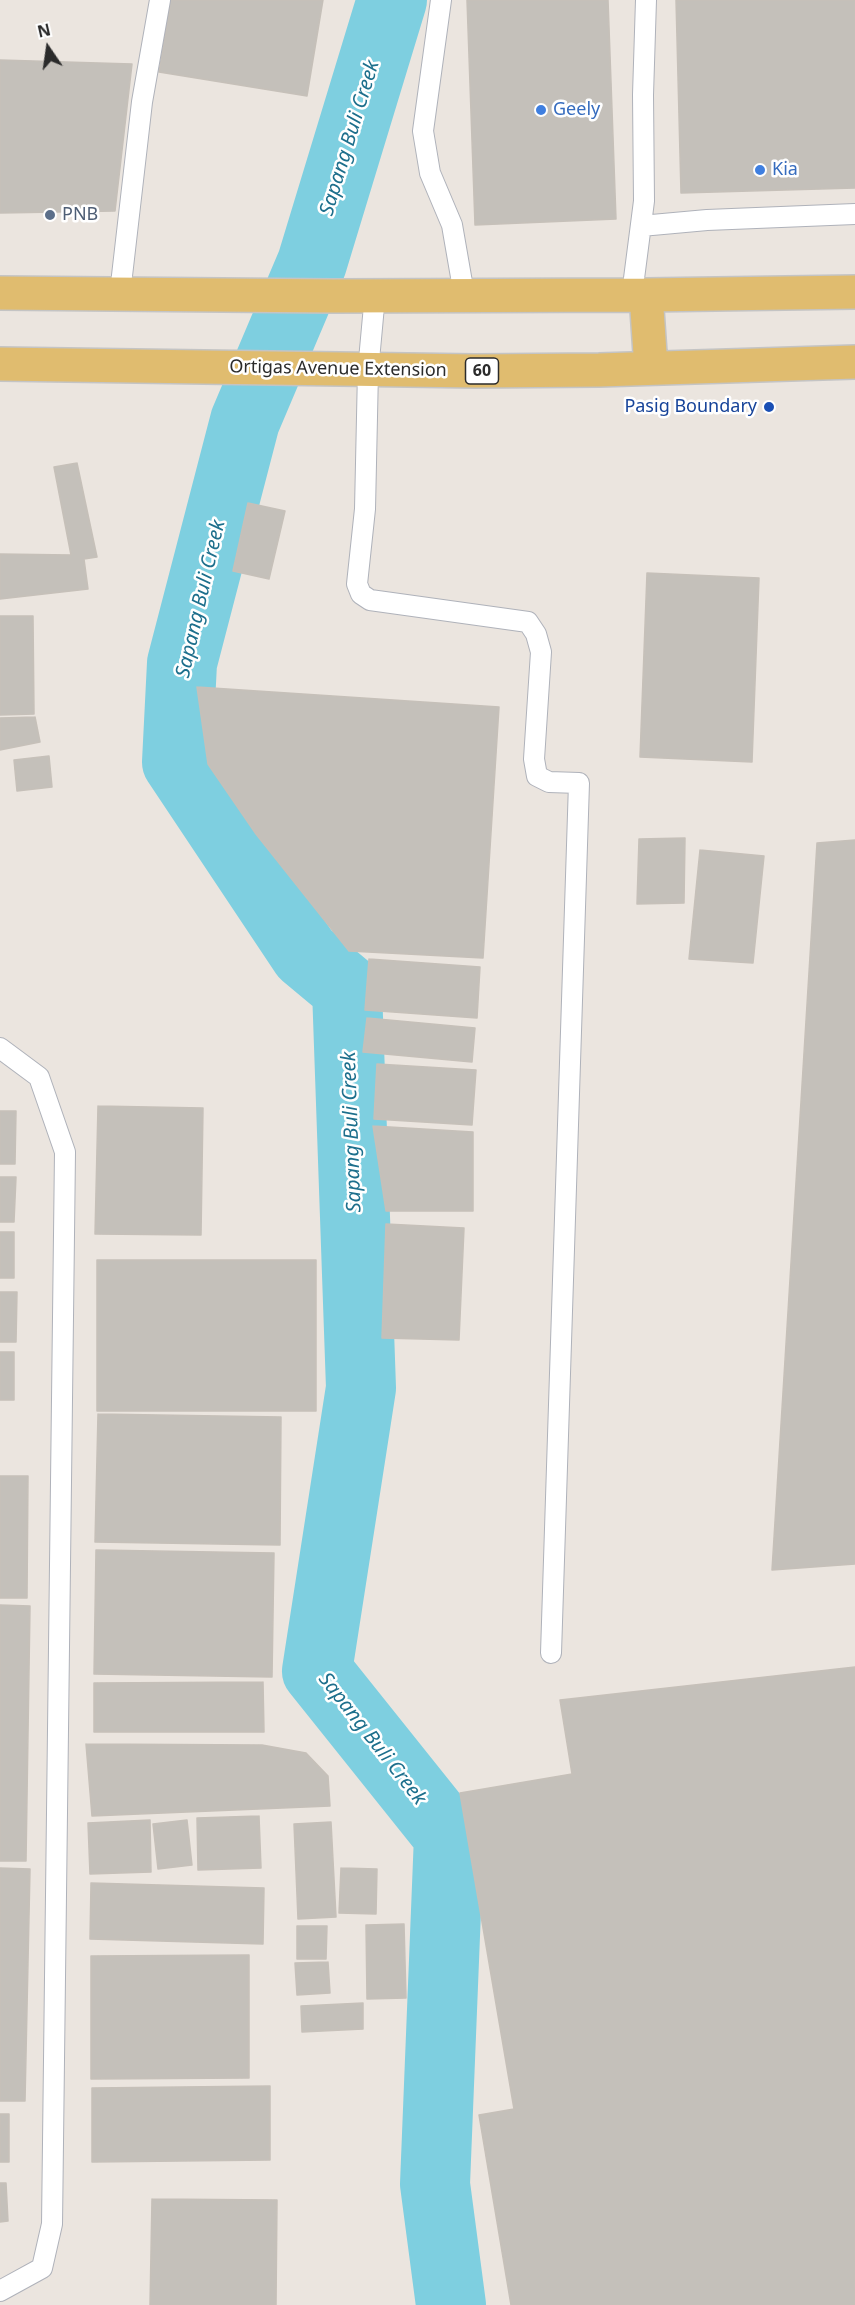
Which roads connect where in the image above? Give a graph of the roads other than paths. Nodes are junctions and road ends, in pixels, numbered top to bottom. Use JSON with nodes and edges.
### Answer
{"nodes":[{"id":1,"x":160,"y":0,"type":"edge"},
{"id":2,"x":441,"y":0,"type":"edge"},
{"id":3,"x":646,"y":0,"type":"edge"},
{"id":4,"x":855,"y":214,"type":"edge"},
{"id":5,"x":641,"y":226,"type":"junction"},
{"id":6,"x":855,"y":292,"type":"edge"},
{"id":7,"x":0,"y":293,"type":"edge"},
{"id":8,"x":120,"y":293,"type":"junction"},
{"id":9,"x":464,"y":294,"type":"junction"},
{"id":10,"x":639,"y":294,"type":"junction"},
{"id":11,"x":375,"y":295,"type":"junction"},
{"id":12,"x":855,"y":362,"type":"edge"},
{"id":13,"x":0,"y":364,"type":"edge"},
{"id":14,"x":651,"y":368,"type":"junction"},
{"id":15,"x":368,"y":371,"type":"junction"},
{"id":16,"x":0,"y":1048,"type":"edge"},
{"id":17,"x":551,"y":1653,"type":"dead end"},
{"id":18,"x":0,"y":2291,"type":"edge"}],
"edges":[{"from":1,"to":8,"type":"lane"},
{"from":2,"to":9,"type":"lane"},
{"from":3,"to":5,"type":"lane"},
{"from":4,"to":5,"type":"lane"},
{"from":5,"to":10,"type":"lane"},
{"from":6,"to":10,"type":"main road"},
{"from":7,"to":8,"type":"main road"},
{"from":8,"to":11,"type":"main road"},
{"from":9,"to":10,"type":"main road"},
{"from":9,"to":11,"type":"main road"},
{"from":10,"to":14,"type":"main road"},
{"from":11,"to":15,"type":"lane"},
{"from":12,"to":14,"type":"main road","name":"Ortigas Avenue Extension","number":"60"},
{"from":13,"to":15,"type":"main road","name":"Ortigas Avenue Extension","number":"60"},
{"from":14,"to":15,"type":"main road","name":"Ortigas Avenue Extension","number":"60"},
{"from":15,"to":17,"type":"lane"},
{"from":16,"to":18,"type":"lane"}]}
